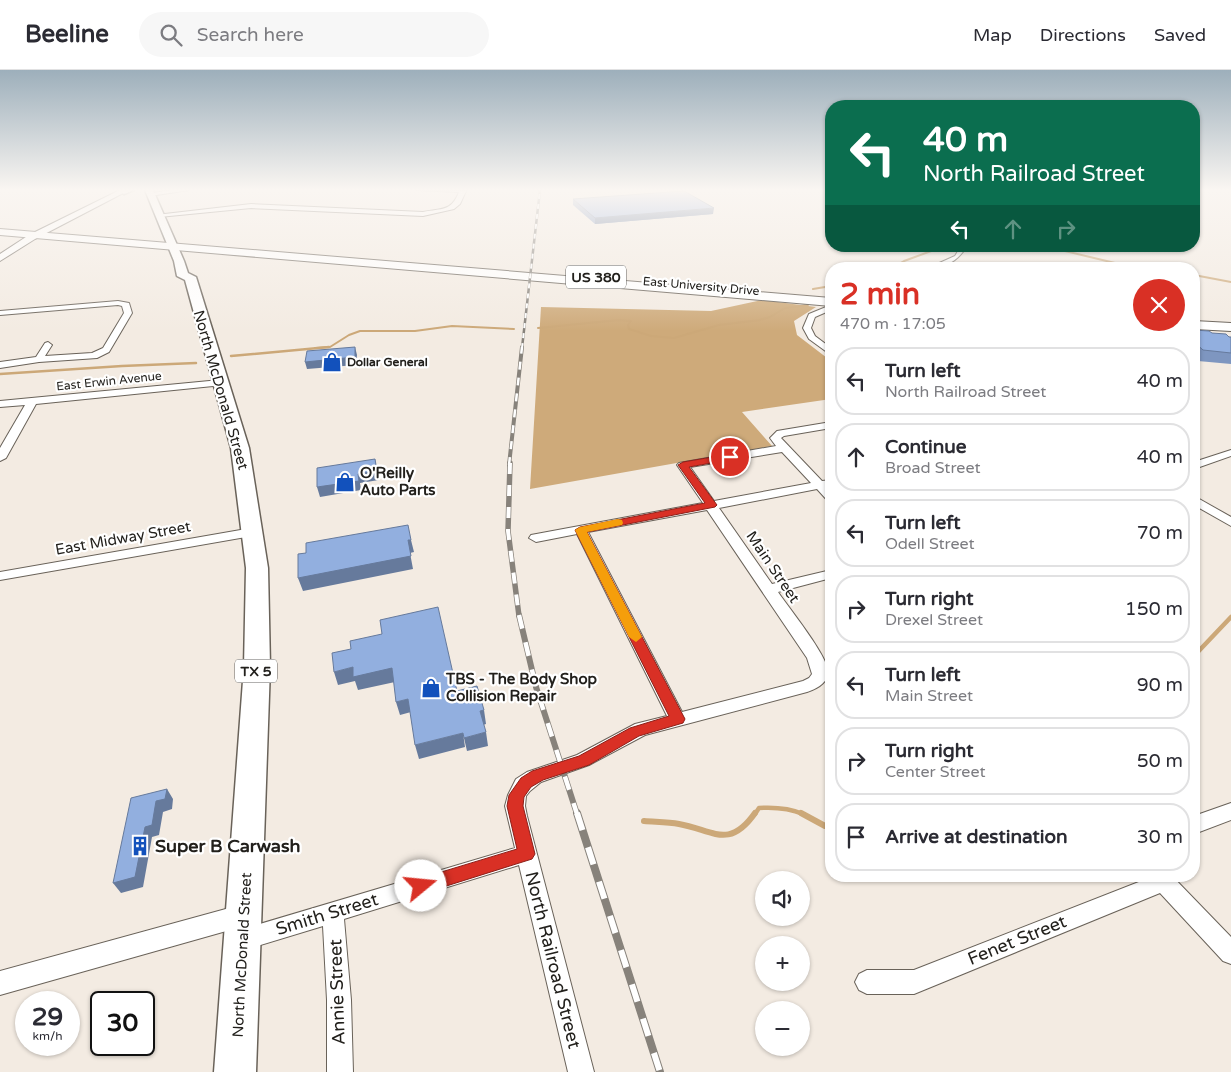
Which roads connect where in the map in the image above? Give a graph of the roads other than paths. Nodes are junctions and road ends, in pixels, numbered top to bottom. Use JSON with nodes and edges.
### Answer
{"nodes":[{"id":1,"x":34,"y":237,"type":"edge"},
{"id":2,"x":125,"y":237,"type":"edge"},
{"id":3,"x":132,"y":237,"type":"edge"},
{"id":4,"x":139,"y":237,"type":"edge"},
{"id":5,"x":171,"y":238,"type":"junction"},
{"id":6,"x":236,"y":252,"type":"junction"},
{"id":7,"x":960,"y":252,"type":"edge"},
{"id":8,"x":322,"y":257,"type":"junction"},
{"id":9,"x":0,"y":258,"type":"edge"},
{"id":10,"x":945,"y":262,"type":"edge"},
{"id":11,"x":192,"y":265,"type":"junction"},
{"id":12,"x":696,"y":288,"type":"junction"},
{"id":13,"x":825,"y":297,"type":"edge"},
{"id":14,"x":825,"y":301,"type":"edge"},
{"id":15,"x":72,"y":307,"type":"junction"},
{"id":16,"x":825,"y":310,"type":"edge"},
{"id":17,"x":0,"y":313,"type":"edge"},
{"id":18,"x":63,"y":318,"type":"dead end"},
{"id":19,"x":1200,"y":325,"type":"edge"},
{"id":20,"x":1231,"y":326,"type":"edge"},
{"id":21,"x":1200,"y":331,"type":"edge"},
{"id":22,"x":1231,"y":333,"type":"edge"},
{"id":23,"x":48,"y":345,"type":"dead end"},
{"id":24,"x":825,"y":347,"type":"edge"},
{"id":25,"x":39,"y":359,"type":"junction"},
{"id":26,"x":0,"y":365,"type":"edge"},
{"id":27,"x":220,"y":383,"type":"junction"},
{"id":28,"x":32,"y":401,"type":"junction"},
{"id":29,"x":0,"y":404,"type":"edge"},
{"id":30,"x":825,"y":426,"type":"edge"},
{"id":31,"x":783,"y":448,"type":"junction"},
{"id":32,"x":1230,"y":453,"type":"dead end"},
{"id":33,"x":0,"y":458,"type":"edge"},
{"id":34,"x":1200,"y":464,"type":"edge"},
{"id":35,"x":825,"y":484,"type":"edge"},
{"id":36,"x":1200,"y":504,"type":"edge"},
{"id":37,"x":712,"y":505,"type":"junction"},
{"id":38,"x":1231,"y":522,"type":"edge"},
{"id":39,"x":580,"y":530,"type":"junction"},
{"id":40,"x":252,"y":532,"type":"junction"},
{"id":41,"x":536,"y":538,"type":"dead end"},
{"id":42,"x":0,"y":576,"type":"edge"},
{"id":43,"x":825,"y":576,"type":"edge"},
{"id":44,"x":768,"y":590,"type":"junction"},
{"id":45,"x":807,"y":686,"type":"joint"},
{"id":46,"x":678,"y":719,"type":"junction"},
{"id":47,"x":1231,"y":811,"type":"edge"},
{"id":48,"x":1200,"y":823,"type":"edge"},
{"id":49,"x":526,"y":854,"type":"junction"},
{"id":50,"x":1154,"y":882,"type":"edge"},
{"id":51,"x":1164,"y":882,"type":"edge"},
{"id":52,"x":333,"y":912,"type":"junction"},
{"id":53,"x":244,"y":927,"type":"junction"},
{"id":54,"x":1231,"y":953,"type":"edge"},
{"id":55,"x":868,"y":982,"type":"dead end"},
{"id":56,"x":0,"y":983,"type":"edge"},
{"id":57,"x":236,"y":1072,"type":"edge"},
{"id":58,"x":340,"y":1072,"type":"edge"},
{"id":59,"x":581,"y":1072,"type":"edge"}],
"edges":[{"from":1,"to":9,"type":"street"},
{"from":2,"to":5,"type":"highway"},
{"from":3,"to":5,"type":"highway","number":"US 380"},
{"from":4,"to":5,"type":"highway","number":"US 380"},
{"from":5,"to":6,"type":"highway","name":"East University Drive","number":"US 380"},
{"from":5,"to":8,"type":"highway","name":"East University Drive","number":"US 380"},
{"from":5,"to":11,"type":"main road","name":"North McDonald Street","number":"TX 5"},
{"from":5,"to":11,"type":"main road","name":"North McDonald Street","number":"TX 5"},
{"from":6,"to":8,"type":"highway","name":"East University Drive","number":"US 380"},
{"from":6,"to":11,"type":"highway"},
{"from":7,"to":10,"type":"street"},
{"from":8,"to":12,"type":"highway","name":"East University Drive","number":"US 380"},
{"from":11,"to":27,"type":"main road","name":"North McDonald Street","number":"TX 5"},
{"from":12,"to":13,"type":"highway","name":"East University Drive","number":"US 380"},
{"from":12,"to":14,"type":"highway","name":"East University Drive","number":"US 380"},
{"from":15,"to":17,"type":"street"},
{"from":15,"to":18,"type":"street"},
{"from":15,"to":25,"type":"street"},
{"from":16,"to":24,"type":"street"},
{"from":19,"to":20,"type":"highway"},
{"from":21,"to":22,"type":"highway"},
{"from":23,"to":25,"type":"street"},
{"from":25,"to":26,"type":"street"},
{"from":27,"to":28,"type":"street","name":"East Erwin Avenue"},
{"from":27,"to":40,"type":"main road","name":"North McDonald Street","number":"TX 5"},
{"from":28,"to":29,"type":"street","name":"East Erwin Avenue"},
{"from":28,"to":33,"type":"street"},
{"from":30,"to":31,"type":"street"},
{"from":31,"to":35,"type":"street"},
{"from":31,"to":37,"type":"street","name":"Main Street"},
{"from":32,"to":34,"type":"street"},
{"from":35,"to":37,"type":"street"},
{"from":36,"to":38,"type":"street"},
{"from":37,"to":39,"type":"street"},
{"from":37,"to":44,"type":"street","name":"Main Street"},
{"from":39,"to":41,"type":"street"},
{"from":39,"to":46,"type":"street"},
{"from":40,"to":42,"type":"street","name":"East Midway Street"},
{"from":40,"to":53,"type":"main road","name":"North McDonald Street","number":"TX 5"},
{"from":43,"to":44,"type":"street"},
{"from":44,"to":45,"type":"street","name":"Main Street"},
{"from":45,"to":46,"type":"street","name":"North Railroad Street"},
{"from":46,"to":49,"type":"street","name":"North Railroad Street"},
{"from":47,"to":48,"type":"street"},
{"from":49,"to":52,"type":"street","name":"Smith Street"},
{"from":49,"to":59,"type":"street","name":"North Railroad Street"},
{"from":50,"to":55,"type":"street","name":"Fenet Street"},
{"from":51,"to":54,"type":"street"},
{"from":52,"to":53,"type":"street","name":"Smith Street"},
{"from":52,"to":58,"type":"street","name":"Annie Street"},
{"from":53,"to":56,"type":"street","name":"Smith Street"},
{"from":53,"to":57,"type":"main road","name":"North McDonald Street","number":"TX 5"}]}
